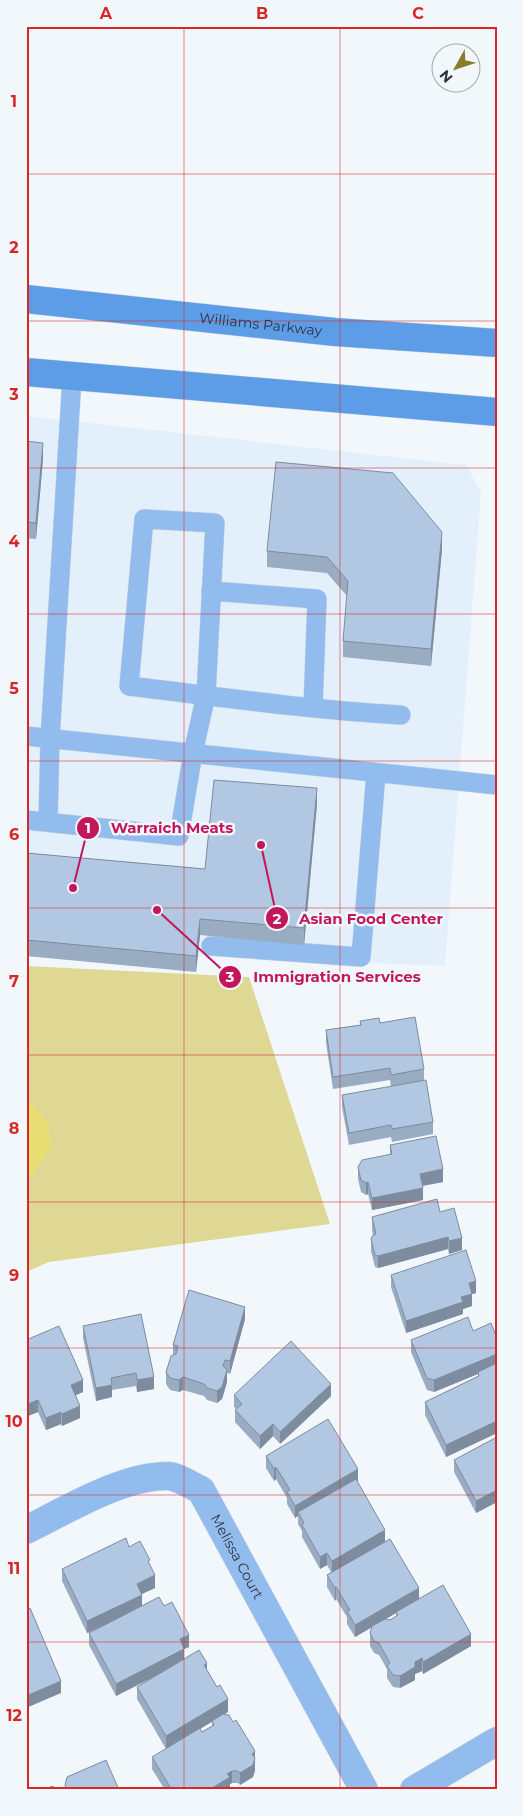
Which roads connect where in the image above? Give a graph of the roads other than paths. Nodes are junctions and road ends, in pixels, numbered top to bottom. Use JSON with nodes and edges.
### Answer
{"nodes":[{"id":1,"x":26,"y":300,"type":"edge"},
{"id":2,"x":497,"y":343,"type":"edge"},
{"id":3,"x":26,"y":372,"type":"edge"},
{"id":4,"x":72,"y":376,"type":"junction"},
{"id":5,"x":497,"y":412,"type":"edge"},
{"id":6,"x":211,"y":591,"type":"junction"},
{"id":7,"x":206,"y":696,"type":"junction"},
{"id":8,"x":313,"y":708,"type":"junction"},
{"id":9,"x":402,"y":715,"type":"dead end"},
{"id":10,"x":26,"y":736,"type":"edge"},
{"id":11,"x":50,"y":739,"type":"junction"},
{"id":12,"x":193,"y":754,"type":"junction"},
{"id":13,"x":376,"y":773,"type":"junction"},
{"id":14,"x":497,"y":785,"type":"edge"},
{"id":15,"x":26,"y":820,"type":"edge"},
{"id":16,"x":48,"y":822,"type":"junction"},
{"id":17,"x":211,"y":946,"type":"dead end"},
{"id":18,"x":26,"y":1530,"type":"edge"},
{"id":19,"x":497,"y":1741,"type":"edge"},
{"id":20,"x":364,"y":1790,"type":"edge"},
{"id":21,"x":414,"y":1790,"type":"edge"}],
"edges":[{"from":1,"to":2,"type":"main road","name":"Williams Parkway"},
{"from":3,"to":4,"type":"main road"},
{"from":4,"to":5,"type":"main road"},
{"from":4,"to":11,"type":"lane"},
{"from":6,"to":7,"type":"lane"},
{"from":6,"to":7,"type":"lane"},
{"from":6,"to":8,"type":"lane"},
{"from":7,"to":8,"type":"lane"},
{"from":7,"to":12,"type":"lane"},
{"from":8,"to":9,"type":"lane"},
{"from":10,"to":11,"type":"lane"},
{"from":11,"to":12,"type":"lane"},
{"from":11,"to":16,"type":"lane"},
{"from":12,"to":13,"type":"lane"},
{"from":12,"to":16,"type":"lane"},
{"from":13,"to":14,"type":"lane"},
{"from":13,"to":17,"type":"lane"},
{"from":15,"to":16,"type":"lane"},
{"from":18,"to":20,"type":"street","name":"Melissa Court"},
{"from":19,"to":21,"type":"street"}]}
